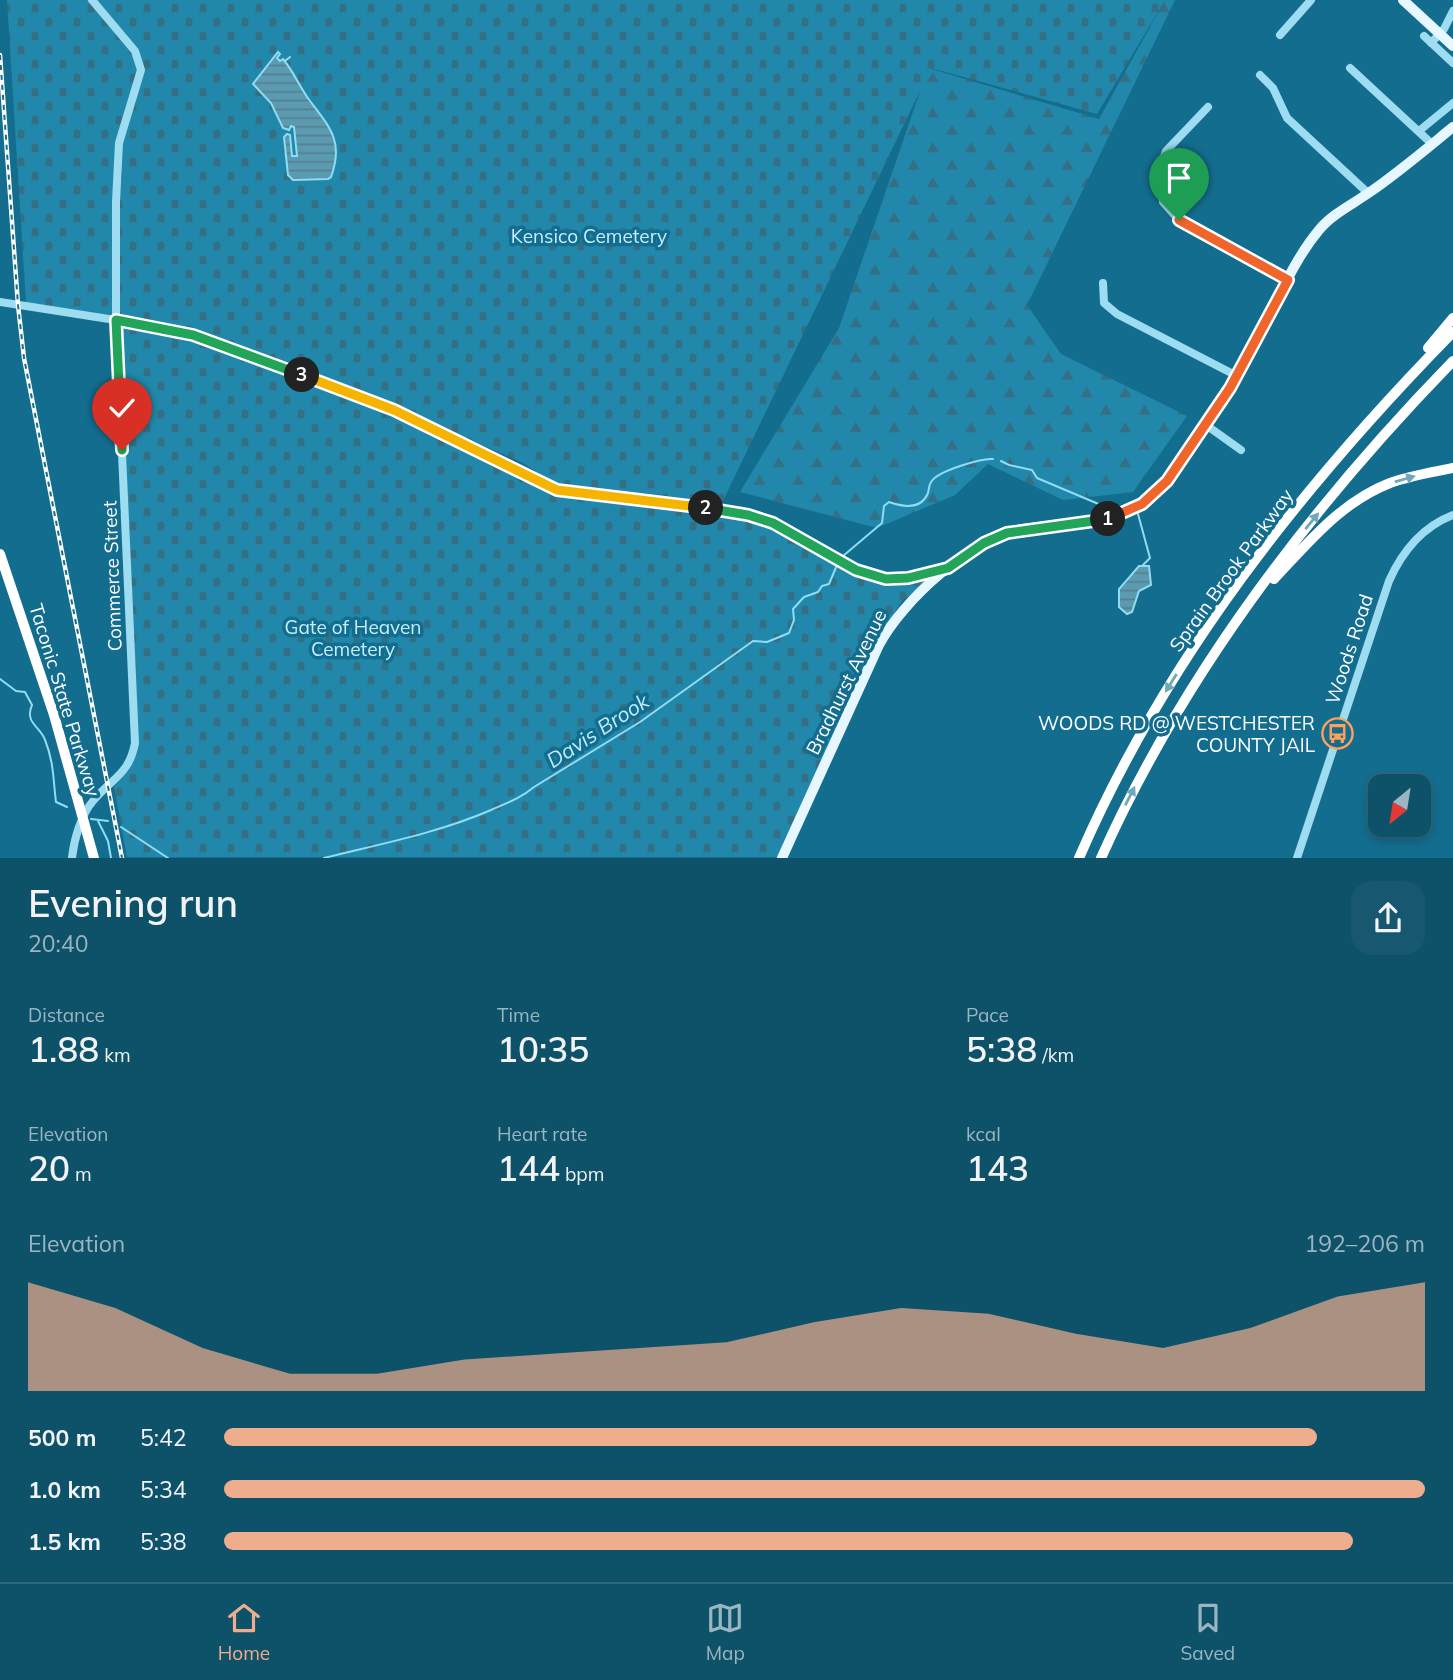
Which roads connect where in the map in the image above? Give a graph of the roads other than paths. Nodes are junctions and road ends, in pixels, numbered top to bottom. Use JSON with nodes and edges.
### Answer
{"nodes":[{"id":1,"x":92,"y":0,"type":"edge"},
{"id":2,"x":1311,"y":0,"type":"edge"},
{"id":3,"x":1403,"y":0,"type":"edge"},
{"id":4,"x":1453,"y":11,"type":"edge"},
{"id":5,"x":1440,"y":34,"type":"junction"},
{"id":6,"x":1280,"y":35,"type":"dead end"},
{"id":7,"x":1424,"y":36,"type":"dead end"},
{"id":8,"x":1431,"y":43,"type":"junction"},
{"id":9,"x":1453,"y":46,"type":"edge"},
{"id":10,"x":1453,"y":63,"type":"edge"},
{"id":11,"x":1350,"y":68,"type":"dead end"},
{"id":12,"x":1260,"y":75,"type":"dead end"},
{"id":13,"x":1453,"y":103,"type":"edge"},
{"id":14,"x":1208,"y":107,"type":"dead end"},
{"id":15,"x":1453,"y":127,"type":"edge"},
{"id":16,"x":1419,"y":131,"type":"junction"},
{"id":17,"x":1432,"y":144,"type":"junction"},
{"id":18,"x":1368,"y":193,"type":"junction"},
{"id":19,"x":1288,"y":280,"type":"junction"},
{"id":20,"x":1103,"y":283,"type":"dead end"},
{"id":21,"x":0,"y":302,"type":"edge"},
{"id":22,"x":1453,"y":318,"type":"edge"},
{"id":23,"x":116,"y":320,"type":"junction"},
{"id":24,"x":1453,"y":332,"type":"edge"},
{"id":25,"x":1453,"y":361,"type":"edge"},
{"id":26,"x":1237,"y":376,"type":"junction"},
{"id":27,"x":1206,"y":425,"type":"junction"},
{"id":28,"x":1360,"y":433,"type":"junction"},
{"id":29,"x":1241,"y":450,"type":"dead end"},
{"id":30,"x":1453,"y":468,"type":"edge"},
{"id":31,"x":1453,"y":515,"type":"edge"},
{"id":32,"x":0,"y":554,"type":"edge"},
{"id":33,"x":948,"y":568,"type":"junction"},
{"id":34,"x":0,"y":572,"type":"edge"},
{"id":35,"x":1241,"y":614,"type":"junction"},
{"id":36,"x":82,"y":822,"type":"junction"},
{"id":37,"x":1298,"y":857,"type":"edge"},
{"id":38,"x":72,"y":858,"type":"edge"},
{"id":39,"x":88,"y":858,"type":"edge"},
{"id":40,"x":94,"y":858,"type":"edge"},
{"id":41,"x":782,"y":858,"type":"edge"},
{"id":42,"x":1079,"y":858,"type":"edge"},
{"id":43,"x":1101,"y":858,"type":"edge"}],
"edges":[{"from":1,"to":23,"type":"street","name":"Commerce Street"},
{"from":2,"to":6,"type":"street"},
{"from":3,"to":5,"type":"main road"},
{"from":4,"to":5,"type":"street"},
{"from":5,"to":8,"type":"street"},
{"from":5,"to":9,"type":"main road"},
{"from":7,"to":8,"type":"street"},
{"from":8,"to":10,"type":"street"},
{"from":11,"to":16,"type":"street"},
{"from":12,"to":18,"type":"street"},
{"from":13,"to":16,"type":"street"},
{"from":14,"to":19,"type":"street"},
{"from":15,"to":17,"type":"main road","name":"Bradhurst Avenue"},
{"from":16,"to":17,"type":"street"},
{"from":17,"to":18,"type":"main road","name":"Bradhurst Avenue"},
{"from":18,"to":19,"type":"main road","name":"Bradhurst Avenue"},
{"from":19,"to":26,"type":"main road","name":"Bradhurst Avenue"},
{"from":20,"to":26,"type":"street"},
{"from":21,"to":23,"type":"street"},
{"from":22,"to":28,"type":"highway"},
{"from":23,"to":33,"type":"street"},
{"from":23,"to":36,"type":"street","name":"Commerce Street"},
{"from":24,"to":28,"type":"highway","name":"Sprain Brook Parkway"},
{"from":35,"to":25,"type":"highway","name":"Sprain Brook Parkway","one_way":true},
{"from":26,"to":27,"type":"main road","name":"Bradhurst Avenue"},
{"from":27,"to":29,"type":"street"},
{"from":27,"to":33,"type":"main road","name":"Bradhurst Avenue"},
{"from":28,"to":42,"type":"highway","name":"Sprain Brook Parkway","one_way":true},
{"from":35,"to":30,"type":"highway","one_way":true},
{"from":31,"to":37,"type":"street","name":"Woods Road"},
{"from":32,"to":36,"type":"highway","name":"Taconic State Parkway"},
{"from":33,"to":41,"type":"main road","name":"Bradhurst Avenue"},
{"from":34,"to":36,"type":"highway","name":"Taconic State Parkway"},
{"from":43,"to":35,"type":"highway","name":"Sprain Brook Parkway","one_way":true},
{"from":36,"to":38,"type":"street","name":"Commerce Street"},
{"from":36,"to":39,"type":"highway","name":"Taconic State Parkway"},
{"from":36,"to":40,"type":"highway","name":"Taconic State Parkway"}]}
